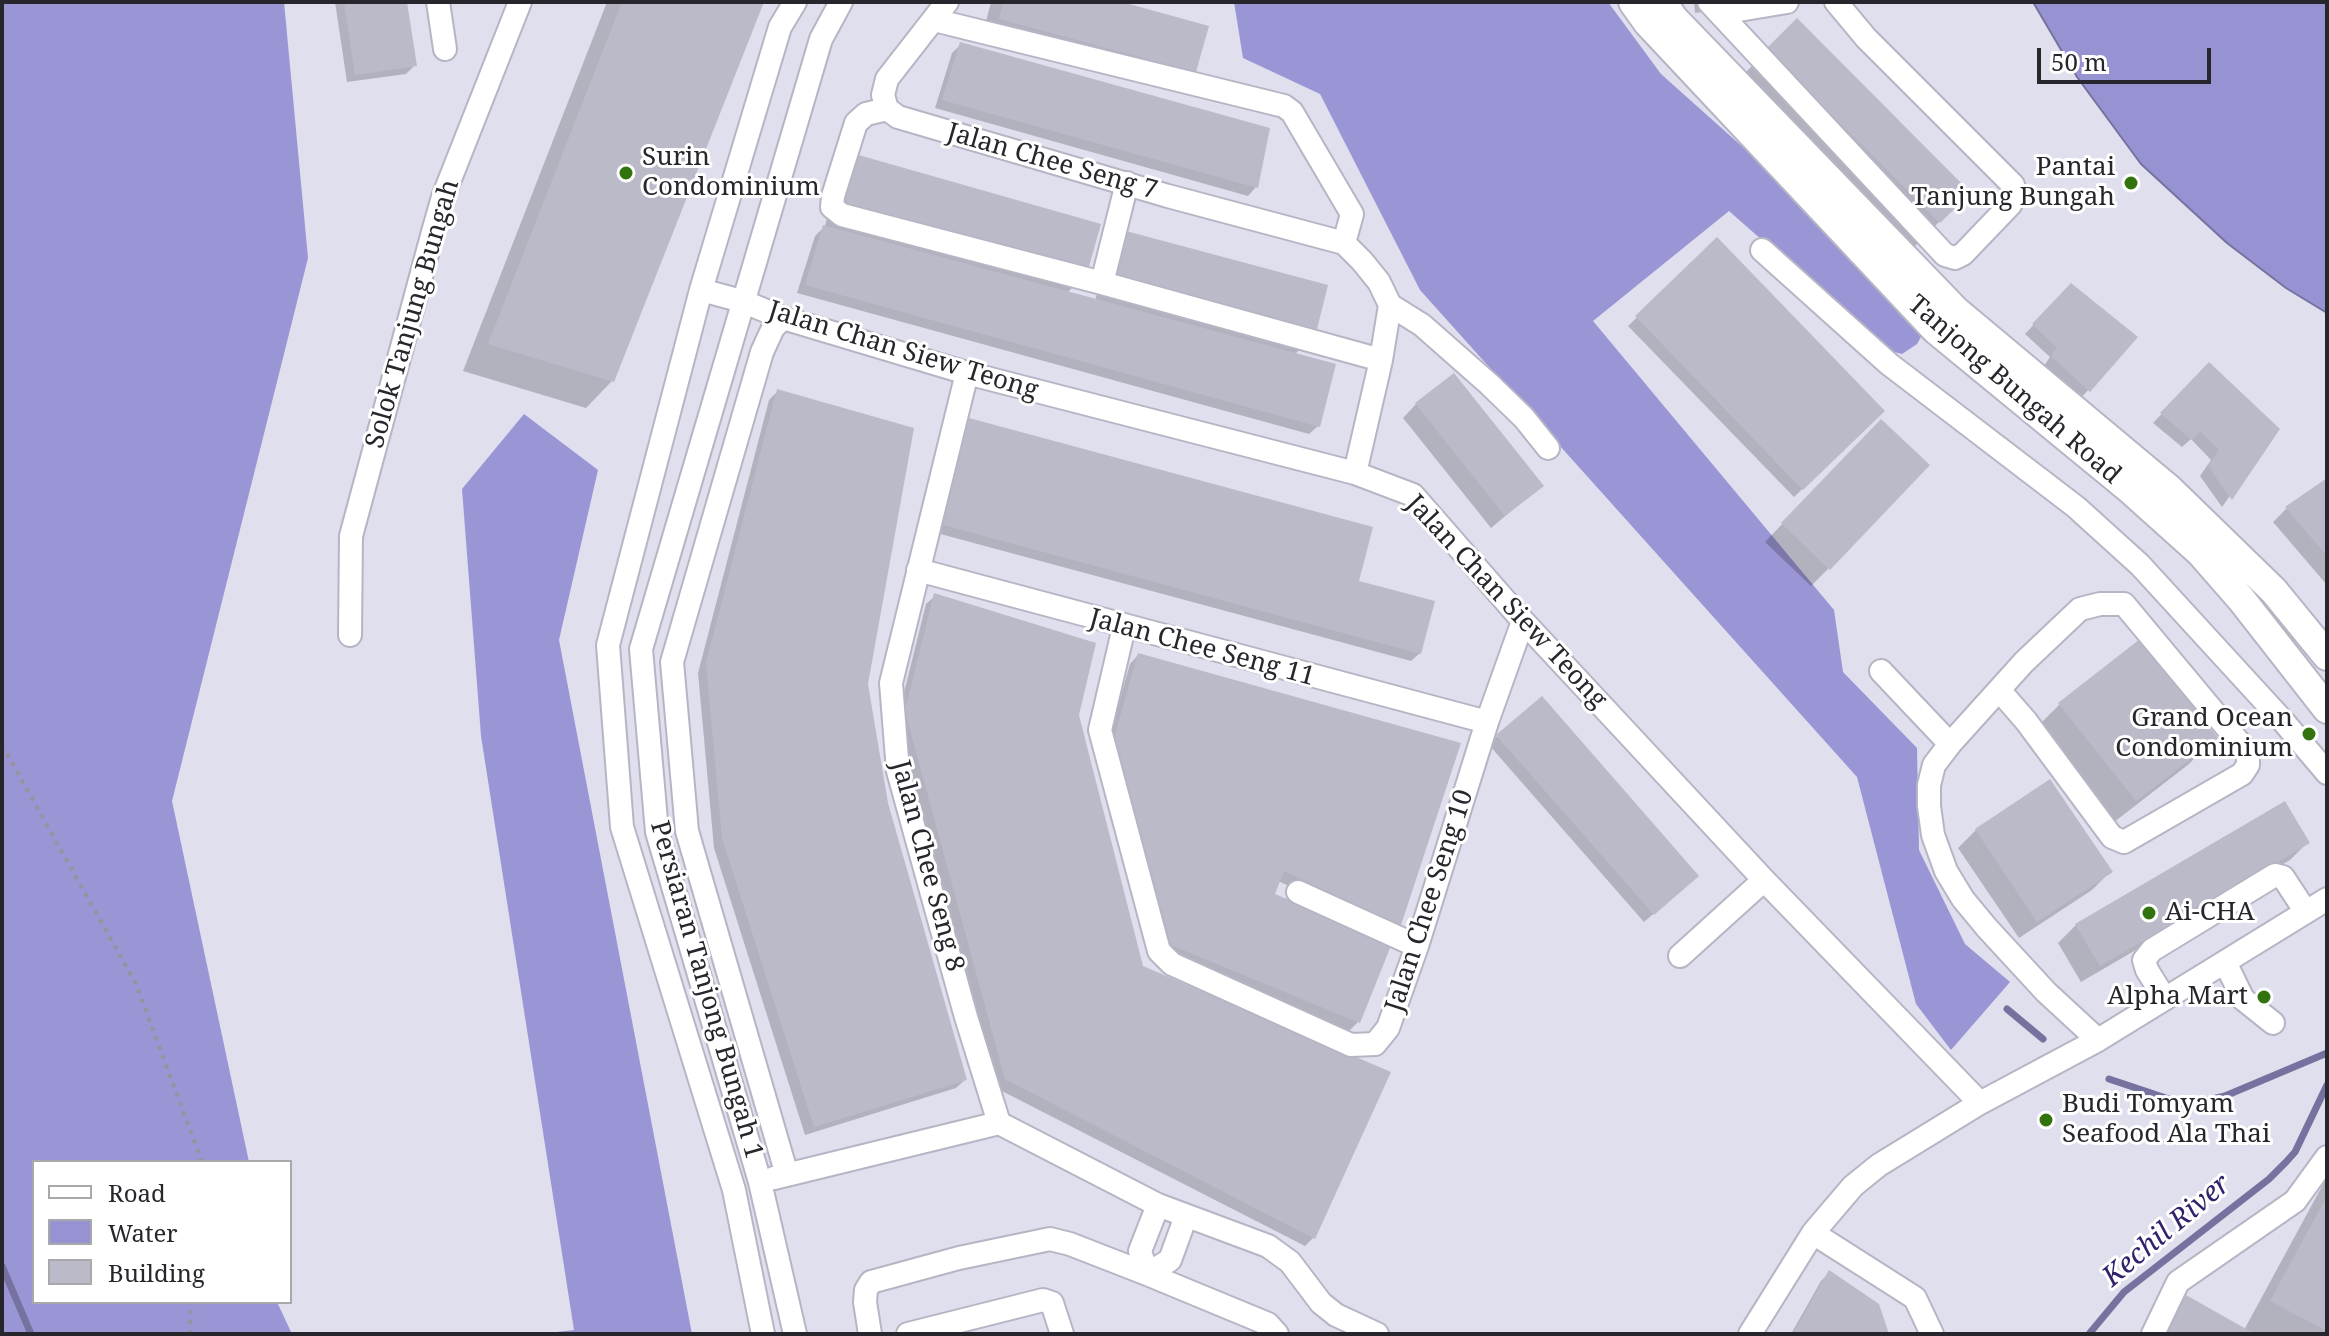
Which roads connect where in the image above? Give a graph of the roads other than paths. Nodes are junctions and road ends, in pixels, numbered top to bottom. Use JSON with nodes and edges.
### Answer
{"nodes":[{"id":1,"x":438,"y":2,"type":"edge"},
{"id":2,"x":520,"y":2,"type":"edge"},
{"id":3,"x":795,"y":2,"type":"edge"},
{"id":4,"x":841,"y":2,"type":"edge"},
{"id":5,"x":1633,"y":2,"type":"edge"},
{"id":6,"x":1662,"y":2,"type":"edge"},
{"id":7,"x":1787,"y":2,"type":"edge"},
{"id":8,"x":1836,"y":2,"type":"edge"},
{"id":9,"x":1715,"y":8,"type":"edge"},
{"id":10,"x":940,"y":11,"type":"edge"},
{"id":11,"x":445,"y":49,"type":"dead end"},
{"id":12,"x":887,"y":109,"type":"junction"},
{"id":13,"x":1127,"y":183,"type":"junction"},
{"id":14,"x":1915,"y":222,"type":"junction"},
{"id":15,"x":1344,"y":243,"type":"junction"},
{"id":16,"x":1894,"y":244,"type":"junction"},
{"id":17,"x":1762,"y":250,"type":"dead end"},
{"id":18,"x":1102,"y":283,"type":"junction"},
{"id":19,"x":701,"y":290,"type":"junction"},
{"id":20,"x":742,"y":301,"type":"junction"},
{"id":21,"x":1390,"y":305,"type":"junction"},
{"id":22,"x":783,"y":318,"type":"junction"},
{"id":23,"x":730,"y":343,"type":"junction"},
{"id":24,"x":762,"y":352,"type":"junction"},
{"id":25,"x":1381,"y":360,"type":"junction"},
{"id":26,"x":967,"y":373,"type":"junction"},
{"id":27,"x":1548,"y":448,"type":"dead end"},
{"id":28,"x":1355,"y":473,"type":"junction"},
{"id":29,"x":918,"y":570,"type":"junction"},
{"id":30,"x":1523,"y":621,"type":"junction"},
{"id":31,"x":1124,"y":627,"type":"junction"},
{"id":32,"x":350,"y":635,"type":"dead end"},
{"id":33,"x":2327,"y":656,"type":"edge"},
{"id":34,"x":1881,"y":671,"type":"dead end"},
{"id":35,"x":1999,"y":690,"type":"junction"},
{"id":36,"x":2327,"y":709,"type":"edge"},
{"id":37,"x":1487,"y":722,"type":"junction"},
{"id":38,"x":1950,"y":744,"type":"junction"},
{"id":39,"x":2327,"y":773,"type":"edge"},
{"id":40,"x":1764,"y":880,"type":"junction"},
{"id":41,"x":1298,"y":892,"type":"dead end"},
{"id":42,"x":2327,"y":899,"type":"edge"},
{"id":43,"x":2306,"y":912,"type":"junction"},
{"id":44,"x":1417,"y":946,"type":"junction"},
{"id":45,"x":1680,"y":956,"type":"dead end"},
{"id":46,"x":2225,"y":962,"type":"junction"},
{"id":47,"x":2165,"y":999,"type":"junction"},
{"id":48,"x":2273,"y":1023,"type":"dead end"},
{"id":49,"x":2098,"y":1040,"type":"junction"},
{"id":50,"x":1980,"y":1103,"type":"junction"},
{"id":51,"x":999,"y":1123,"type":"junction"},
{"id":52,"x":2327,"y":1157,"type":"edge"},
{"id":53,"x":787,"y":1175,"type":"junction"},
{"id":54,"x":760,"y":1182,"type":"junction"},
{"id":55,"x":734,"y":1190,"type":"junction"},
{"id":56,"x":1158,"y":1205,"type":"junction"},
{"id":57,"x":1186,"y":1216,"type":"junction"},
{"id":58,"x":1813,"y":1233,"type":"junction"},
{"id":59,"x":1147,"y":1274,"type":"junction"},
{"id":60,"x":763,"y":1334,"type":"edge"},
{"id":61,"x":795,"y":1334,"type":"edge"},
{"id":62,"x":870,"y":1334,"type":"edge"},
{"id":63,"x":908,"y":1334,"type":"edge"},
{"id":64,"x":1062,"y":1334,"type":"edge"},
{"id":65,"x":1277,"y":1334,"type":"edge"},
{"id":66,"x":1377,"y":1334,"type":"edge"},
{"id":67,"x":1750,"y":1334,"type":"edge"},
{"id":68,"x":1932,"y":1334,"type":"edge"},
{"id":69,"x":2153,"y":1334,"type":"edge"}],
"edges":[{"from":1,"to":11,"type":"street"},
{"from":2,"to":32,"type":"street","name":"Solok Tanjung Bungah"},
{"from":3,"to":19,"type":"street","name":"Persiaran Tanjong Bungah 1"},
{"from":4,"to":20,"type":"street","name":"Persiaran Tanjong Bungah 1"},
{"from":5,"to":36,"type":"main road","name":"Tanjong Bungah Road"},
{"from":6,"to":16,"type":"main road","name":"Tanjong Bungah Road"},
{"from":7,"to":9,"type":"street"},
{"from":8,"to":14,"type":"street"},
{"from":9,"to":14,"type":"street"},
{"from":10,"to":12,"type":"street"},
{"from":10,"to":15,"type":"street"},
{"from":12,"to":13,"type":"street","name":"Jalan Chee Seng 7"},
{"from":12,"to":18,"type":"street"},
{"from":13,"to":15,"type":"street","name":"Jalan Chee Seng 7"},
{"from":13,"to":18,"type":"street"},
{"from":14,"to":16,"type":"street"},
{"from":15,"to":21,"type":"street"},
{"from":16,"to":33,"type":"main road","name":"Tanjong Bungah Road"},
{"from":17,"to":39,"type":"street"},
{"from":18,"to":25,"type":"street"},
{"from":19,"to":20,"type":"street","name":"Jalan Chan Siew Teong"},
{"from":19,"to":55,"type":"street","name":"Persiaran Tanjong Bungah 1"},
{"from":20,"to":22,"type":"street","name":"Jalan Chan Siew Teong"},
{"from":20,"to":23,"type":"street","name":"Persiaran Tanjong Bungah 1"},
{"from":21,"to":25,"type":"street"},
{"from":21,"to":27,"type":"street"},
{"from":22,"to":24,"type":"street","name":"Persiaran Tanjong Bungah 1"},
{"from":22,"to":26,"type":"street","name":"Jalan Chan Siew Teong"},
{"from":23,"to":24,"type":"street"},
{"from":23,"to":54,"type":"street","name":"Persiaran Tanjong Bungah 1"},
{"from":24,"to":53,"type":"street","name":"Persiaran Tanjong Bungah 1"},
{"from":25,"to":28,"type":"street"},
{"from":26,"to":28,"type":"street","name":"Jalan Chan Siew Teong"},
{"from":26,"to":29,"type":"street","name":"Jalan Chee Seng 8"},
{"from":28,"to":30,"type":"street","name":"Jalan Chan Siew Teong"},
{"from":29,"to":31,"type":"street","name":"Jalan Chee Seng 11"},
{"from":29,"to":51,"type":"street","name":"Jalan Chee Seng 8"},
{"from":30,"to":37,"type":"street","name":"Jalan Chee Seng 10"},
{"from":30,"to":40,"type":"street","name":"Jalan Chan Siew Teong"},
{"from":31,"to":37,"type":"street","name":"Jalan Chee Seng 11"},
{"from":31,"to":44,"type":"street","name":"Jalan Chee Seng 10"},
{"from":34,"to":38,"type":"street"},
{"from":35,"to":35,"type":"street"},
{"from":35,"to":38,"type":"street"},
{"from":37,"to":44,"type":"street","name":"Jalan Chee Seng 10"},
{"from":38,"to":49,"type":"street"},
{"from":40,"to":45,"type":"street"},
{"from":40,"to":50,"type":"street","name":"Jalan Chan Siew Teong"},
{"from":41,"to":44,"type":"street"},
{"from":42,"to":43,"type":"street"},
{"from":43,"to":46,"type":"street"},
{"from":43,"to":47,"type":"street"},
{"from":46,"to":47,"type":"street"},
{"from":46,"to":48,"type":"street"},
{"from":47,"to":49,"type":"street"},
{"from":49,"to":50,"type":"street"},
{"from":50,"to":58,"type":"street"},
{"from":51,"to":53,"type":"street"},
{"from":51,"to":56,"type":"street"},
{"from":52,"to":69,"type":"street"},
{"from":53,"to":54,"type":"street"},
{"from":54,"to":55,"type":"street"},
{"from":54,"to":61,"type":"street","name":"Persiaran Tanjong Bungah 1"},
{"from":55,"to":60,"type":"street","name":"Persiaran Tanjong Bungah 1"},
{"from":56,"to":57,"type":"street"},
{"from":56,"to":59,"type":"street"},
{"from":57,"to":59,"type":"street"},
{"from":57,"to":66,"type":"street"},
{"from":58,"to":67,"type":"street"},
{"from":58,"to":68,"type":"street"},
{"from":59,"to":62,"type":"street"},
{"from":59,"to":65,"type":"street"},
{"from":63,"to":64,"type":"street"}]}
